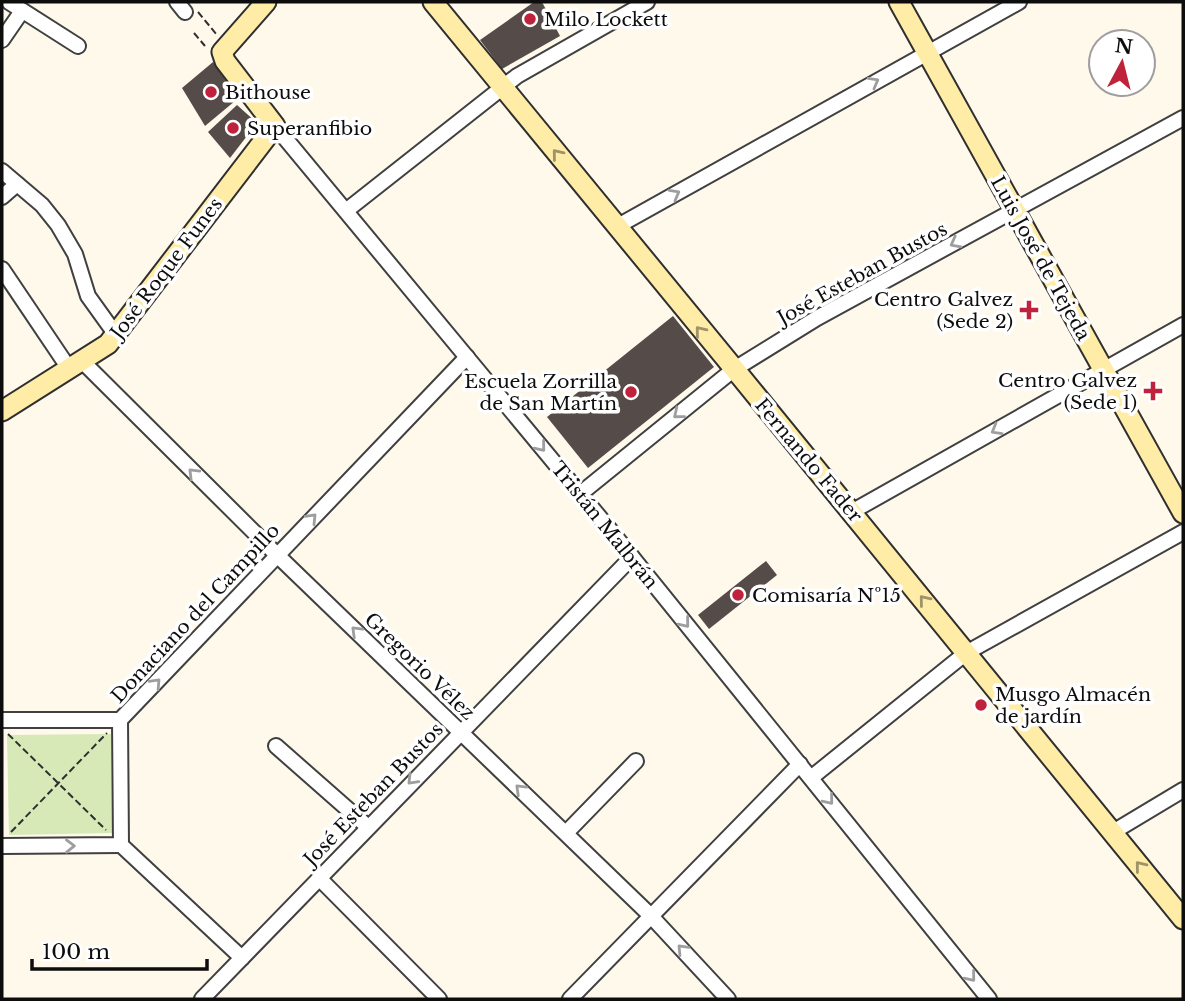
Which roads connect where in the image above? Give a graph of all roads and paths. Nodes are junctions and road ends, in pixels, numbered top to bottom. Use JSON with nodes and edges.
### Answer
{"nodes":[{"id":1,"x":9,"y":2,"type":"edge"},
{"id":2,"x":266,"y":2,"type":"edge"},
{"id":3,"x":433,"y":2,"type":"edge"},
{"id":4,"x":647,"y":2,"type":"edge"},
{"id":5,"x":899,"y":2,"type":"edge"},
{"id":6,"x":1019,"y":2,"type":"edge"},
{"id":7,"x":185,"y":7,"type":"edge"},
{"id":8,"x":22,"y":11,"type":"junction"},
{"id":9,"x":194,"y":33,"type":"dead end"},
{"id":10,"x":2,"y":40,"type":"edge"},
{"id":11,"x":215,"y":45,"type":"junction"},
{"id":12,"x":78,"y":47,"type":"dead end"},
{"id":13,"x":927,"y":52,"type":"junction"},
{"id":14,"x":502,"y":86,"type":"junction"},
{"id":15,"x":1183,"y":118,"type":"edge"},
{"id":16,"x":275,"y":126,"type":"junction"},
{"id":17,"x":2,"y":171,"type":"edge"},
{"id":18,"x":17,"y":184,"type":"junction"},
{"id":19,"x":2,"y":197,"type":"edge"},
{"id":20,"x":347,"y":210,"type":"junction"},
{"id":21,"x":1015,"y":211,"type":"junction"},
{"id":22,"x":616,"y":227,"type":"junction"},
{"id":23,"x":2,"y":269,"type":"edge"},
{"id":24,"x":1183,"y":325,"type":"edge"},
{"id":25,"x":116,"y":335,"type":"junction"},
{"id":26,"x":467,"y":357,"type":"junction"},
{"id":27,"x":77,"y":366,"type":"junction"},
{"id":28,"x":1103,"y":369,"type":"junction"},
{"id":29,"x":733,"y":370,"type":"junction"},
{"id":30,"x":2,"y":411,"type":"edge"},
{"id":31,"x":580,"y":494,"type":"junction"},
{"id":32,"x":853,"y":511,"type":"junction"},
{"id":33,"x":1183,"y":513,"type":"edge"},
{"id":34,"x":1183,"y":532,"type":"edge"},
{"id":35,"x":277,"y":555,"type":"junction"},
{"id":36,"x":632,"y":557,"type":"junction"},
{"id":37,"x":966,"y":653,"type":"junction"},
{"id":38,"x":2,"y":720,"type":"edge"},
{"id":39,"x":120,"y":720,"type":"junction"},
{"id":40,"x":2,"y":729,"type":"edge"},
{"id":41,"x":460,"y":731,"type":"junction"},
{"id":42,"x":276,"y":746,"type":"dead end"},
{"id":43,"x":636,"y":761,"type":"dead end"},
{"id":44,"x":800,"y":764,"type":"junction"},
{"id":45,"x":812,"y":777,"type":"junction"},
{"id":46,"x":58,"y":783,"type":"junction"},
{"id":47,"x":1183,"y":790,"type":"edge"},
{"id":48,"x":368,"y":827,"type":"junction"},
{"id":49,"x":11,"y":831,"type":"dead end"},
{"id":50,"x":1113,"y":832,"type":"junction"},
{"id":51,"x":566,"y":833,"type":"junction"},
{"id":52,"x":121,"y":845,"type":"junction"},
{"id":53,"x":2,"y":846,"type":"edge"},
{"id":54,"x":318,"y":878,"type":"junction"},
{"id":55,"x":650,"y":915,"type":"junction"},
{"id":56,"x":1183,"y":919,"type":"edge"},
{"id":57,"x":242,"y":958,"type":"junction"},
{"id":58,"x":202,"y":999,"type":"edge"},
{"id":59,"x":439,"y":999,"type":"edge"},
{"id":60,"x":570,"y":999,"type":"edge"},
{"id":61,"x":728,"y":999,"type":"edge"},
{"id":62,"x":987,"y":999,"type":"edge"}],
"edges":[{"from":1,"to":8,"type":"street"},
{"from":2,"to":11,"type":"main road"},
{"from":3,"to":14,"type":"main road","name":"Fernando Fader"},
{"from":4,"to":14,"type":"street"},
{"from":5,"to":13,"type":"main road","name":"Luis José de Tejeda"},
{"from":6,"to":13,"type":"street"},
{"from":7,"to":11,"type":"path"},
{"from":8,"to":10,"type":"street"},
{"from":8,"to":12,"type":"street"},
{"from":9,"to":11,"type":"path"},
{"from":11,"to":16,"type":"main road","name":"Tristán Malbrán"},
{"from":13,"to":21,"type":"main road","name":"Luis José de Tejeda"},
{"from":22,"to":13,"type":"street","one_way":true},
{"from":14,"to":20,"type":"street"},
{"from":22,"to":14,"type":"main road","name":"Fernando Fader","one_way":true},
{"from":15,"to":21,"type":"street","name":"José Esteban Bustos"},
{"from":16,"to":20,"type":"street","name":"Tristán Malbrán"},
{"from":16,"to":25,"type":"main road","name":"José Roque Funes"},
{"from":17,"to":18,"type":"street"},
{"from":18,"to":19,"type":"street"},
{"from":18,"to":25,"type":"street"},
{"from":20,"to":26,"type":"street","name":"Tristán Malbrán"},
{"from":21,"to":28,"type":"main road","name":"Luis José de Tejeda"},
{"from":21,"to":29,"type":"street","name":"José Esteban Bustos","one_way":true},
{"from":29,"to":22,"type":"main road","name":"Fernando Fader","one_way":true},
{"from":23,"to":27,"type":"street","name":"Gregorio Vélez"},
{"from":24,"to":28,"type":"street"},
{"from":25,"to":27,"type":"main road","name":"José Roque Funes"},
{"from":26,"to":31,"type":"street","name":"Tristán Malbrán","one_way":true},
{"from":35,"to":26,"type":"street","name":"Donaciano del Campillo","one_way":true},
{"from":27,"to":30,"type":"main road","name":"José Roque Funes"},
{"from":35,"to":27,"type":"street","name":"Gregorio Vélez","one_way":true},
{"from":28,"to":32,"type":"street","one_way":true},
{"from":28,"to":33,"type":"main road","name":"Luis José de Tejeda"},
{"from":29,"to":31,"type":"street","name":"José Esteban Bustos","one_way":true},
{"from":29,"to":32,"type":"main road","name":"Fernando Fader"},
{"from":31,"to":36,"type":"street","name":"Tristán Malbrán"},
{"from":37,"to":32,"type":"main road","name":"Fernando Fader","one_way":true},
{"from":34,"to":37,"type":"street"},
{"from":39,"to":35,"type":"street","name":"Donaciano del Campillo","one_way":true},
{"from":41,"to":35,"type":"street","name":"Gregorio Vélez","one_way":true},
{"from":36,"to":41,"type":"street","name":"José Esteban Bustos"},
{"from":36,"to":44,"type":"street","name":"Tristán Malbrán","one_way":true},
{"from":37,"to":45,"type":"street"},
{"from":37,"to":50,"type":"main road","name":"Fernando Fader"},
{"from":38,"to":39,"type":"street"},
{"from":39,"to":46,"type":"path"},
{"from":39,"to":52,"type":"street","name":"Donaciano del Campillo"},
{"from":40,"to":46,"type":"path"},
{"from":41,"to":48,"type":"street","name":"José Esteban Bustos","one_way":true},
{"from":51,"to":41,"type":"street","name":"Gregorio Vélez","one_way":true},
{"from":42,"to":48,"type":"street"},
{"from":43,"to":51,"type":"street"},
{"from":44,"to":45,"type":"street","name":"Tristán Malbrán"},
{"from":44,"to":55,"type":"street"},
{"from":45,"to":62,"type":"street","name":"Tristán Malbrán","one_way":true},
{"from":46,"to":49,"type":"path"},
{"from":46,"to":52,"type":"path"},
{"from":47,"to":50,"type":"street"},
{"from":48,"to":54,"type":"street","name":"José Esteban Bustos"},
{"from":56,"to":50,"type":"main road","name":"Fernando Fader","one_way":true},
{"from":51,"to":55,"type":"street","name":"Gregorio Vélez"},
{"from":53,"to":52,"type":"street","one_way":true},
{"from":52,"to":57,"type":"street"},
{"from":54,"to":57,"type":"street","name":"José Esteban Bustos"},
{"from":54,"to":59,"type":"street"},
{"from":55,"to":60,"type":"street"},
{"from":61,"to":55,"type":"street","name":"Gregorio Vélez","one_way":true},
{"from":57,"to":58,"type":"street","name":"José Esteban Bustos"}]}
